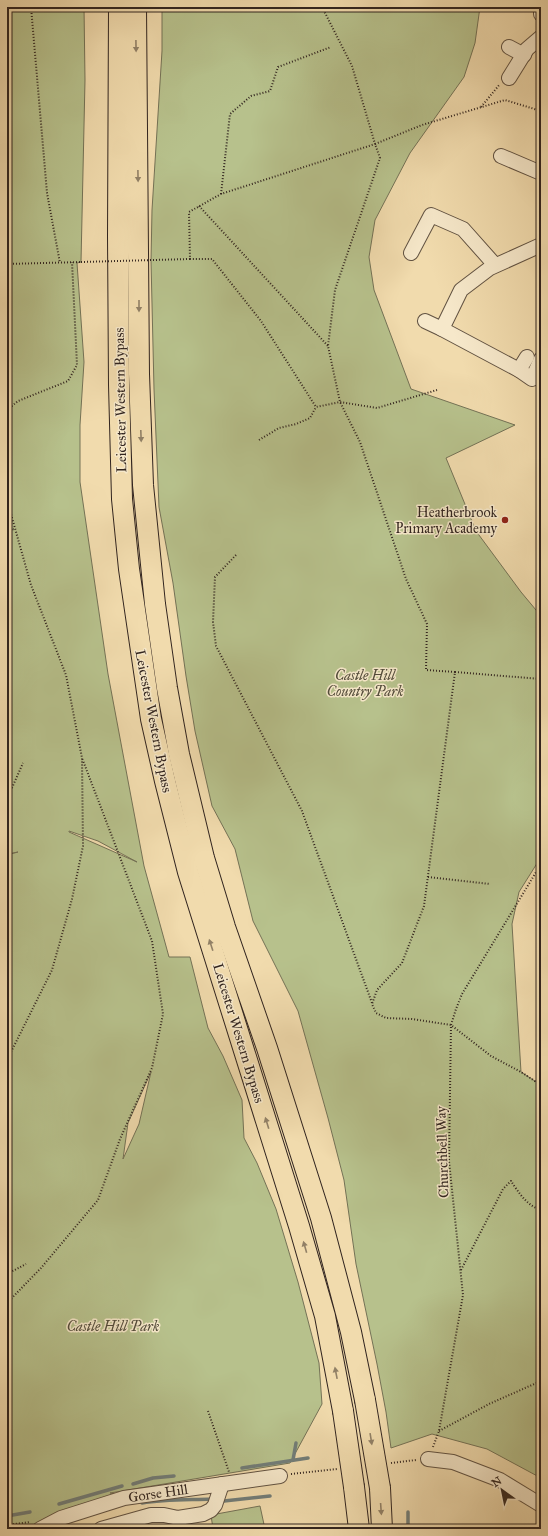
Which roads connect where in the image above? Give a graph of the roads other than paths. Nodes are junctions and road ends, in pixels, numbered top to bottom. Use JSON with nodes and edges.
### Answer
{"nodes":[{"id":1,"x":119,"y":7,"type":"edge"},
{"id":2,"x":136,"y":7,"type":"edge"},
{"id":3,"x":541,"y":8,"type":"edge"},
{"id":4,"x":541,"y":14,"type":"edge"},
{"id":5,"x":541,"y":37,"type":"edge"},
{"id":6,"x":509,"y":47,"type":"dead end"},
{"id":7,"x":524,"y":55,"type":"junction"},
{"id":8,"x":509,"y":78,"type":"road end"},
{"id":9,"x":501,"y":156,"type":"dead end"},
{"id":10,"x":541,"y":173,"type":"edge"},
{"id":11,"x":541,"y":245,"type":"edge"},
{"id":12,"x":411,"y":253,"type":"dead end"},
{"id":13,"x":495,"y":265,"type":"junction"},
{"id":14,"x":425,"y":321,"type":"dead end"},
{"id":15,"x":442,"y":329,"type":"junction"},
{"id":16,"x":527,"y":357,"type":"dead end"},
{"id":17,"x":541,"y":359,"type":"edge"},
{"id":18,"x":519,"y":370,"type":"junction"},
{"id":19,"x":428,"y":1459,"type":"road end"},
{"id":20,"x":280,"y":1476,"type":"dead end"},
{"id":21,"x":228,"y":1483,"type":"junction"},
{"id":22,"x":354,"y":1487,"type":"junction"},
{"id":23,"x":541,"y":1505,"type":"edge"},
{"id":24,"x":40,"y":1529,"type":"edge"},
{"id":25,"x":101,"y":1529,"type":"edge"},
{"id":26,"x":354,"y":1529,"type":"edge"},
{"id":27,"x":359,"y":1529,"type":"edge"},
{"id":28,"x":382,"y":1529,"type":"edge"}],
"edges":[{"from":22,"to":1,"type":"highway","name":"Leicester Western Bypass","one_way":true,"bridge":true},
{"from":2,"to":28,"type":"highway","name":"Leicester Western Bypass","one_way":true,"bridge":true},
{"from":3,"to":4,"type":"street"},
{"from":5,"to":7,"type":"street"},
{"from":6,"to":7,"type":"street"},
{"from":7,"to":8,"type":"street"},
{"from":9,"to":10,"type":"street"},
{"from":11,"to":13,"type":"street"},
{"from":12,"to":13,"type":"street"},
{"from":13,"to":15,"type":"street"},
{"from":14,"to":15,"type":"street"},
{"from":15,"to":18,"type":"street"},
{"from":16,"to":18,"type":"street"},
{"from":17,"to":18,"type":"street"},
{"from":19,"to":23,"type":"street"},
{"from":20,"to":21,"type":"street","name":"Gorse Hill"},
{"from":21,"to":24,"type":"street","name":"Gorse Hill"},
{"from":21,"to":25,"type":"street"},
{"from":22,"to":26,"type":"highway"},
{"from":22,"to":27,"type":"highway"}]}
